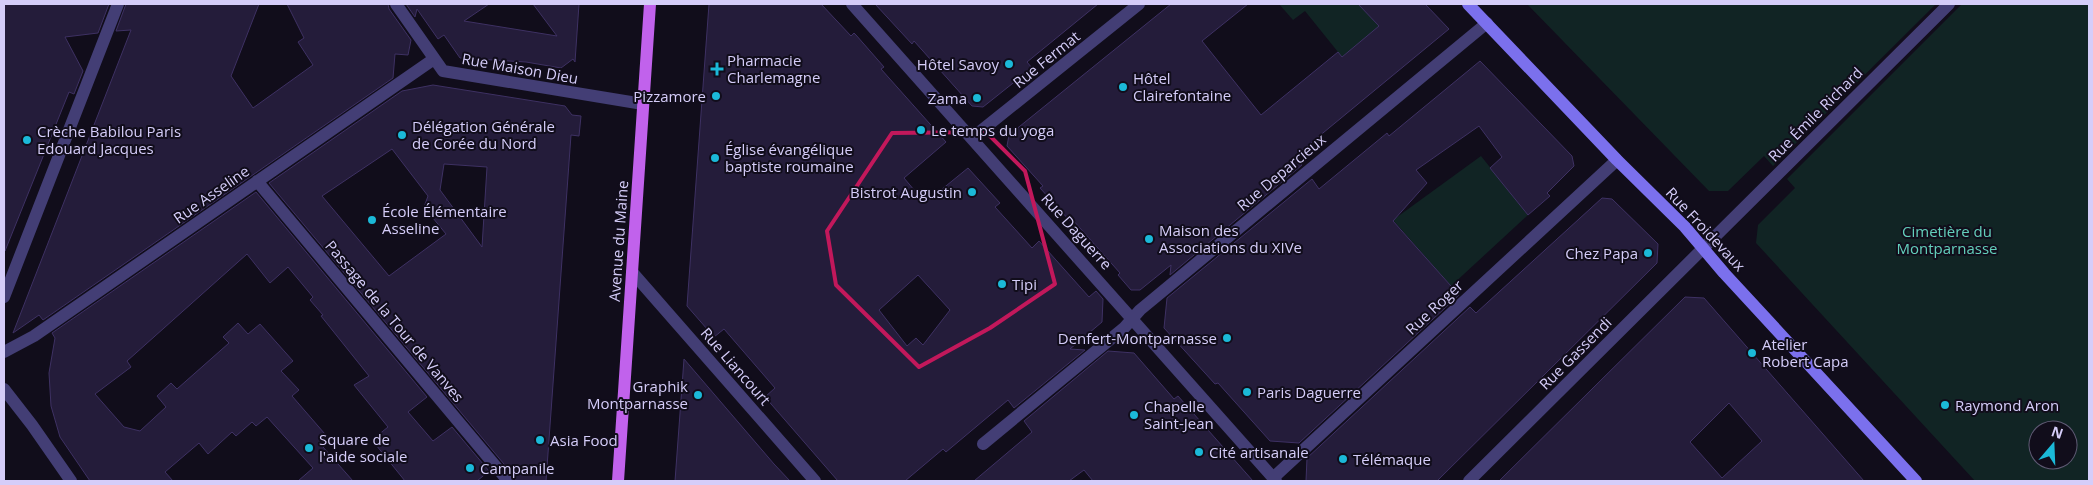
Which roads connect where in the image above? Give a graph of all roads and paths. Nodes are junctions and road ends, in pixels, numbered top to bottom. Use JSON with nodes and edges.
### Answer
{"nodes":[{"id":1,"x":118,"y":4,"type":"edge"},
{"id":2,"x":396,"y":4,"type":"edge"},
{"id":3,"x":650,"y":4,"type":"edge"},
{"id":4,"x":852,"y":4,"type":"edge"},
{"id":5,"x":1139,"y":4,"type":"edge"},
{"id":6,"x":1468,"y":4,"type":"edge"},
{"id":7,"x":1949,"y":4,"type":"edge"},
{"id":8,"x":1487,"y":23,"type":"junction"},
{"id":9,"x":434,"y":59,"type":"junction"},
{"id":10,"x":643,"y":104,"type":"junction"},
{"id":11,"x":972,"y":138,"type":"junction"},
{"id":12,"x":1617,"y":160,"type":"junction"},
{"id":13,"x":257,"y":181,"type":"junction"},
{"id":14,"x":1704,"y":248,"type":"junction"},
{"id":15,"x":632,"y":272,"type":"junction"},
{"id":16,"x":4,"y":297,"type":"edge"},
{"id":17,"x":1133,"y":318,"type":"junction"},
{"id":18,"x":4,"y":352,"type":"edge"},
{"id":19,"x":4,"y":389,"type":"edge"},
{"id":20,"x":983,"y":444,"type":"dead end"},
{"id":21,"x":1275,"y":480,"type":"edge"},
{"id":22,"x":71,"y":481,"type":"edge"},
{"id":23,"x":508,"y":481,"type":"edge"},
{"id":24,"x":618,"y":481,"type":"edge"},
{"id":25,"x":815,"y":481,"type":"edge"},
{"id":26,"x":1469,"y":481,"type":"edge"},
{"id":27,"x":1916,"y":481,"type":"edge"}],
"edges":[{"from":1,"to":16,"type":"street"},
{"from":2,"to":9,"type":"street","name":"Rue Maison Dieu"},
{"from":3,"to":10,"type":"main road","name":"Avenue du Maine"},
{"from":4,"to":11,"type":"street","name":"Rue Daguerre"},
{"from":5,"to":11,"type":"street","name":"Rue Fermat"},
{"from":6,"to":8,"type":"main road","name":"Rue Froidevaux"},
{"from":7,"to":14,"type":"street","name":"Rue Émile Richard"},
{"from":8,"to":12,"type":"main road","name":"Rue Froidevaux"},
{"from":8,"to":17,"type":"street","name":"Rue Deparcieux"},
{"from":9,"to":10,"type":"street","name":"Rue Maison Dieu"},
{"from":9,"to":13,"type":"street","name":"Rue Asseline"},
{"from":10,"to":15,"type":"main road","name":"Avenue du Maine"},
{"from":11,"to":17,"type":"street","name":"Rue Daguerre"},
{"from":12,"to":14,"type":"main road","name":"Rue Froidevaux"},
{"from":12,"to":21,"type":"street","name":"Rue Roger"},
{"from":13,"to":18,"type":"street","name":"Rue Asseline"},
{"from":13,"to":23,"type":"street","name":"Passage de la Tour de Vanves"},
{"from":14,"to":26,"type":"street","name":"Rue Gassendi"},
{"from":14,"to":27,"type":"main road","name":"Rue Froidevaux"},
{"from":15,"to":24,"type":"main road","name":"Avenue du Maine"},
{"from":15,"to":25,"type":"street","name":"Rue Liancourt"},
{"from":17,"to":20,"type":"street","name":"Rue Deparcieux"},
{"from":17,"to":21,"type":"street","name":"Rue Daguerre"},
{"from":19,"to":22,"type":"street"}]}
